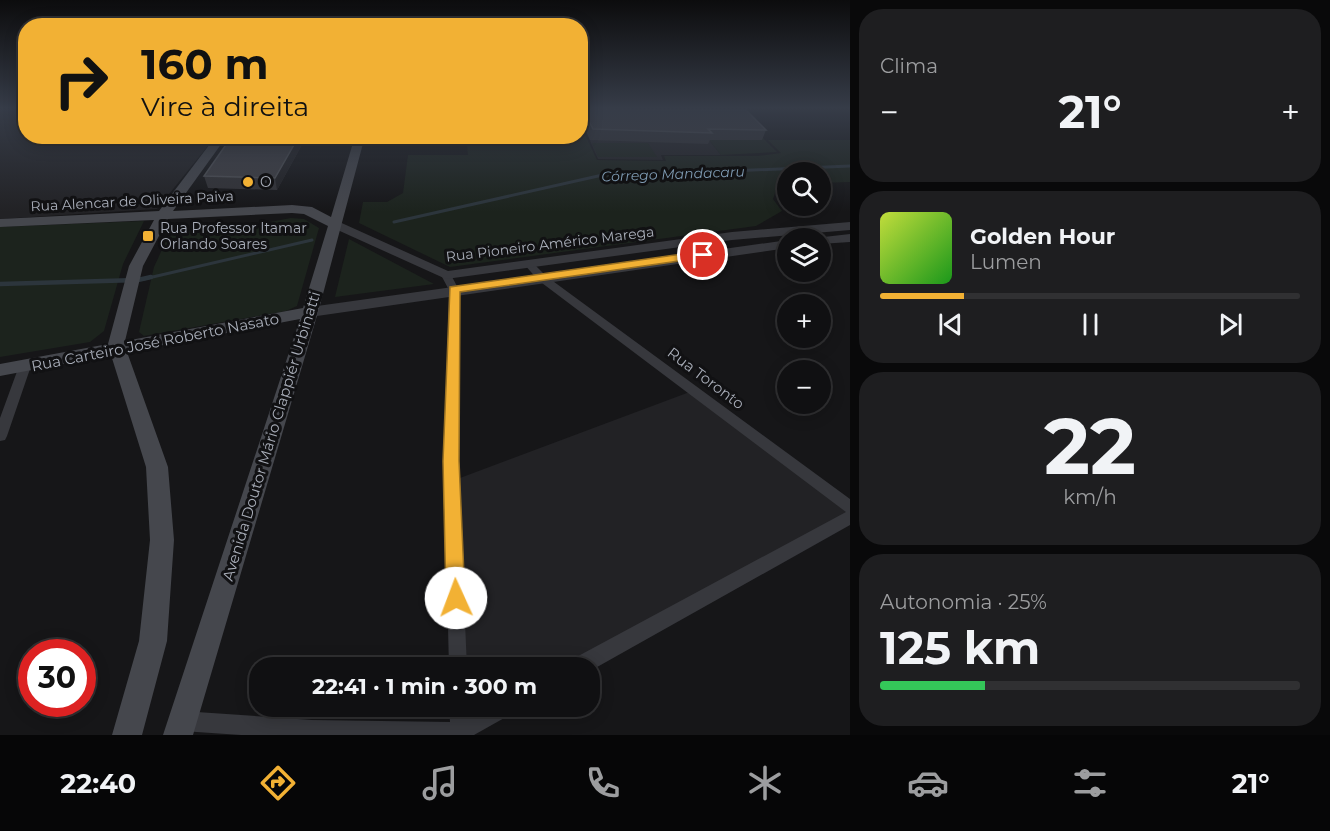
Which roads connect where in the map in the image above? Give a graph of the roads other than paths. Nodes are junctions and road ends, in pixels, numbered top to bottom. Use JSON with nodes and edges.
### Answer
{"nodes":[{"id":1,"x":216,"y":144,"type":"edge"},
{"id":2,"x":358,"y":144,"type":"edge"},
{"id":3,"x":164,"y":214,"type":"junction"},
{"id":4,"x":0,"y":223,"type":"edge"},
{"id":5,"x":335,"y":224,"type":"junction"},
{"id":6,"x":850,"y":226,"type":"edge"},
{"id":7,"x":850,"y":238,"type":"edge"},
{"id":8,"x":831,"y":239,"type":"edge"},
{"id":9,"x":777,"y":246,"type":"edge"},
{"id":10,"x":529,"y":264,"type":"junction"},
{"id":11,"x":446,"y":274,"type":"junction"},
{"id":12,"x":542,"y":278,"type":"junction"},
{"id":13,"x":454,"y":290,"type":"junction"},
{"id":14,"x":310,"y":312,"type":"junction"},
{"id":15,"x":117,"y":350,"type":"junction"},
{"id":16,"x":25,"y":366,"type":"junction"},
{"id":17,"x":0,"y":370,"type":"edge"},
{"id":18,"x":0,"y":436,"type":"edge"},
{"id":19,"x":850,"y":507,"type":"edge"},
{"id":20,"x":850,"y":517,"type":"edge"},
{"id":21,"x":458,"y":657,"type":"edge"},
{"id":22,"x":596,"y":657,"type":"edge"},
{"id":23,"x":460,"y":717,"type":"edge"},
{"id":24,"x":488,"y":717,"type":"edge"},
{"id":25,"x":180,"y":728,"type":"edge"},
{"id":26,"x":312,"y":732,"type":"edge"},
{"id":27,"x":461,"y":733,"type":"edge"},
{"id":28,"x":127,"y":735,"type":"edge"}],
"edges":[{"from":1,"to":3,"type":"main road"},
{"from":2,"to":5,"type":"main road","name":"Avenida Doutor Mário Clappiér Urbinatti"},
{"from":3,"to":4,"type":"main road","name":"Rua Alencar de Oliveira Paiva"},
{"from":3,"to":5,"type":"main road","name":"Rua Alencar de Oliveira Paiva"},
{"from":3,"to":15,"type":"main road"},
{"from":5,"to":11,"type":"street","name":"Rua Pioneiro Américo Marega"},
{"from":5,"to":14,"type":"main road","name":"Avenida Doutor Mário Clappiér Urbinatti"},
{"from":6,"to":10,"type":"street","name":"Rua Pioneiro Américo Marega"},
{"from":7,"to":8,"type":"street"},
{"from":9,"to":12,"type":"street","name":"Rua Pioneiro Américo Marega"},
{"from":10,"to":11,"type":"street","name":"Rua Pioneiro Américo Marega"},
{"from":10,"to":12,"type":"street","name":"Rua Toronto"},
{"from":11,"to":13,"type":"street"},
{"from":12,"to":13,"type":"street","name":"Rua Pioneiro Américo Marega"},
{"from":12,"to":19,"type":"street","name":"Rua Toronto"},
{"from":13,"to":14,"type":"street","name":"Rua Pioneiro Américo Marega"},
{"from":13,"to":21,"type":"street"},
{"from":14,"to":15,"type":"main road","name":"Rua Carteiro José Roberto Nasato"},
{"from":14,"to":25,"type":"main road","name":"Avenida Doutor Mário Clappiér Urbinatti"},
{"from":15,"to":16,"type":"main road","name":"Rua Carteiro José Roberto Nasato"},
{"from":15,"to":28,"type":"main road"},
{"from":16,"to":17,"type":"main road","name":"Rua Carteiro José Roberto Nasato"},
{"from":16,"to":18,"type":"street"},
{"from":20,"to":22,"type":"street"},
{"from":23,"to":27,"type":"street"},
{"from":24,"to":27,"type":"street"},
{"from":25,"to":26,"type":"street"},
{"from":26,"to":27,"type":"street"}]}
